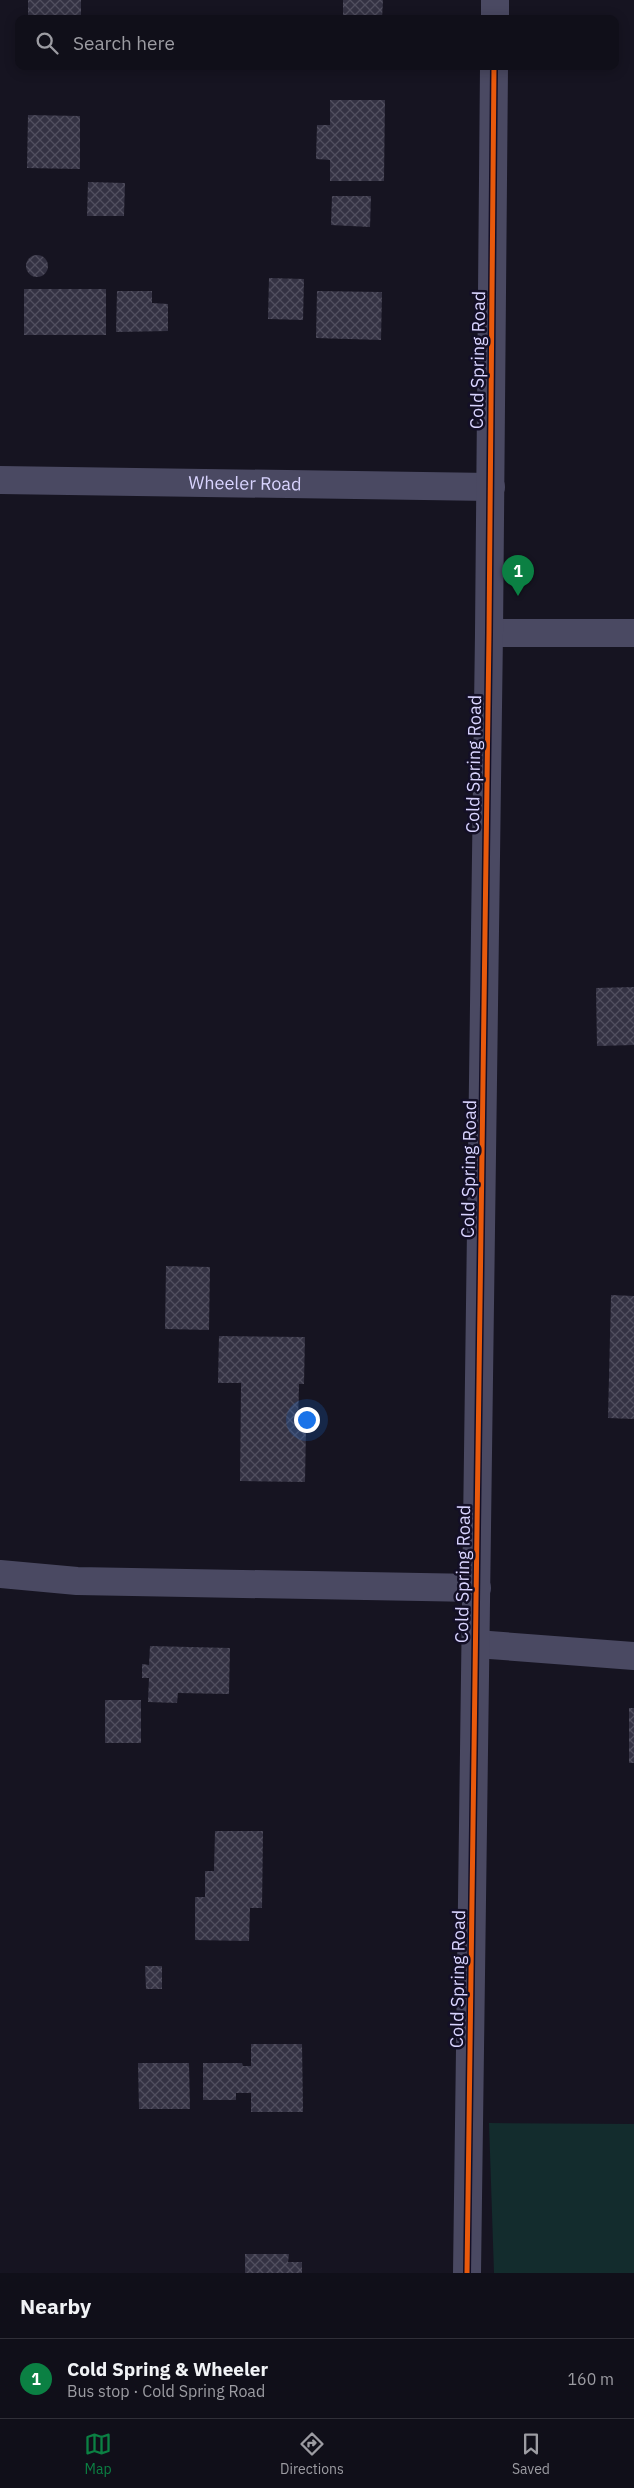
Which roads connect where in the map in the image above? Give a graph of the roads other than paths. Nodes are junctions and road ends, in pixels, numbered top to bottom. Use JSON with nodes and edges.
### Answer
{"nodes":[{"id":1,"x":495,"y":0,"type":"edge"},
{"id":2,"x":495,"y":15,"type":"edge"},
{"id":3,"x":494,"y":70,"type":"edge"},
{"id":4,"x":0,"y":480,"type":"edge"},
{"id":5,"x":491,"y":487,"type":"junction"},
{"id":6,"x":490,"y":633,"type":"junction"},
{"id":7,"x":634,"y":634,"type":"edge"},
{"id":8,"x":0,"y":1574,"type":"edge"},
{"id":9,"x":477,"y":1588,"type":"junction"},
{"id":10,"x":476,"y":1644,"type":"junction"},
{"id":11,"x":634,"y":1656,"type":"edge"},
{"id":12,"x":468,"y":2273,"type":"edge"}],
"edges":[{"from":1,"to":2,"type":"street"},
{"from":3,"to":5,"type":"street","name":"Cold Spring Road"},
{"from":4,"to":5,"type":"street","name":"Wheeler Road"},
{"from":5,"to":6,"type":"street","name":"Cold Spring Road"},
{"from":6,"to":7,"type":"street"},
{"from":6,"to":9,"type":"street","name":"Cold Spring Road"},
{"from":8,"to":9,"type":"street"},
{"from":9,"to":10,"type":"street","name":"Cold Spring Road"},
{"from":10,"to":11,"type":"street"},
{"from":10,"to":12,"type":"street","name":"Cold Spring Road"}]}
